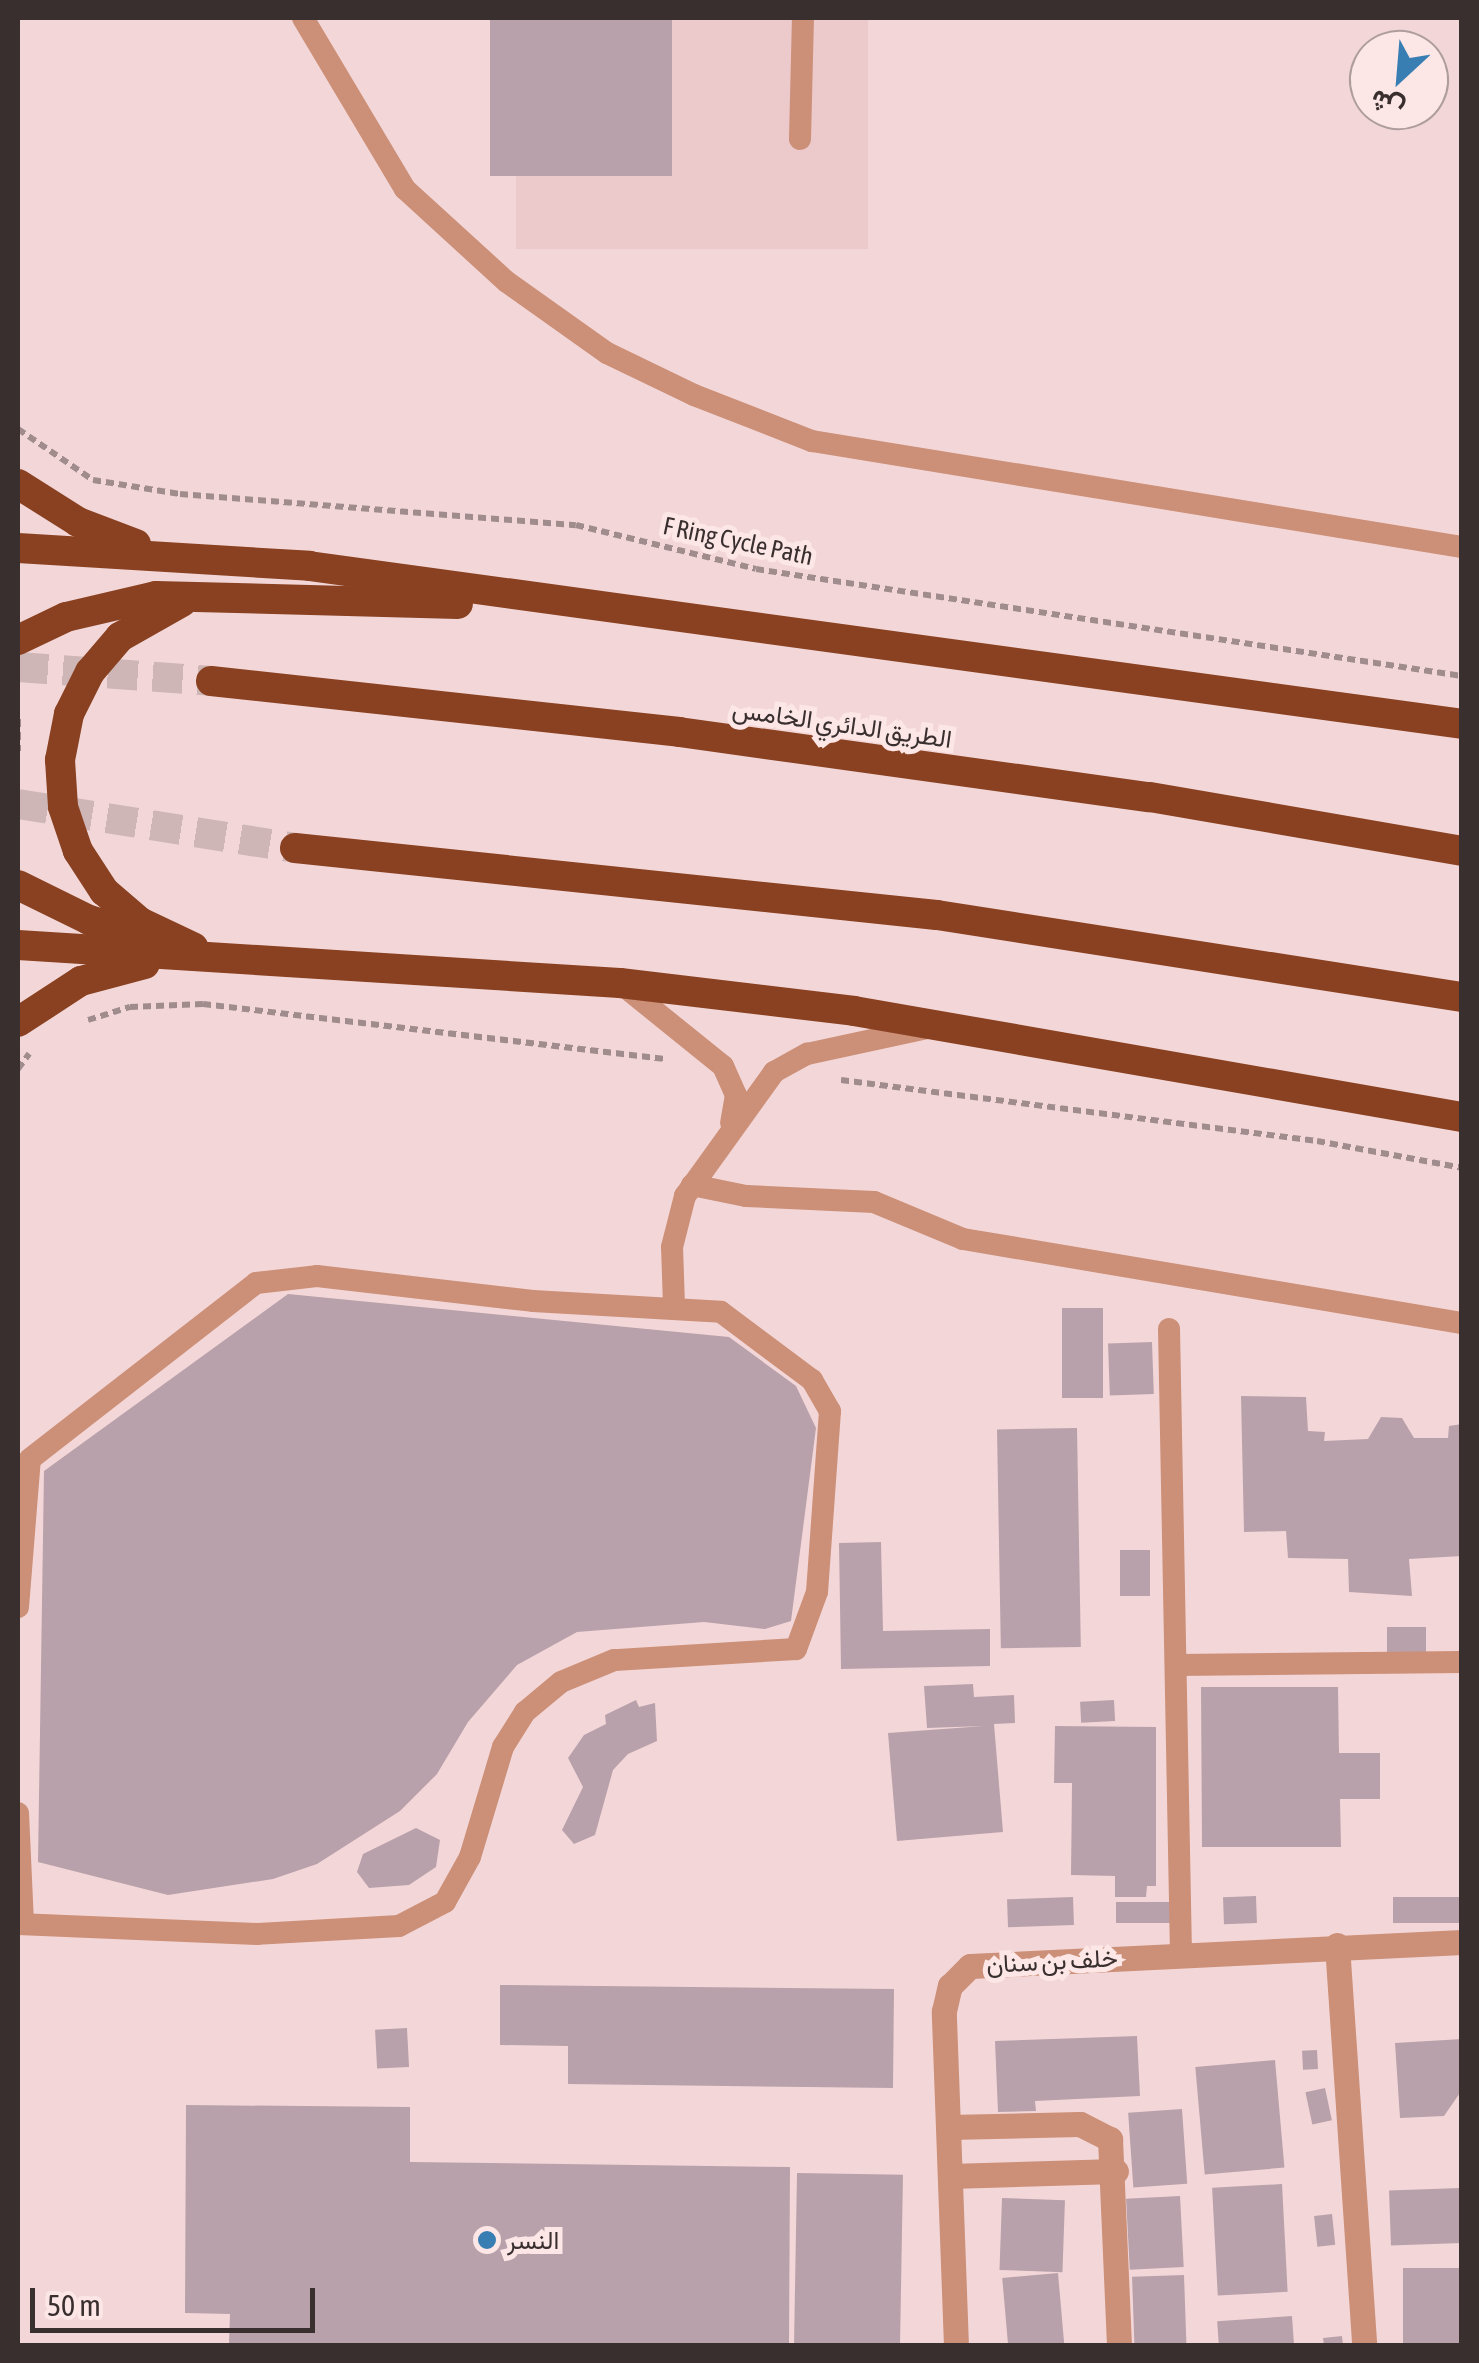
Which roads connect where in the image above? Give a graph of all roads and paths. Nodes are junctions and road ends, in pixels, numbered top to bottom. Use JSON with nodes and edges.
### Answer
{"nodes":[{"id":1,"x":303,"y":18,"type":"edge"},
{"id":2,"x":804,"y":18,"type":"edge"},
{"id":3,"x":800,"y":140,"type":"dead end"},
{"id":4,"x":18,"y":428,"type":"edge"},
{"id":5,"x":20,"y":440,"type":"edge"},
{"id":6,"x":18,"y":484,"type":"edge"},
{"id":7,"x":18,"y":548,"type":"edge"},
{"id":8,"x":1462,"y":548,"type":"edge"},
{"id":9,"x":172,"y":556,"type":"junction"},
{"id":10,"x":204,"y":595,"type":"junction"},
{"id":11,"x":556,"y":604,"type":"junction"},
{"id":12,"x":18,"y":640,"type":"edge"},
{"id":13,"x":1462,"y":676,"type":"edge"},
{"id":14,"x":210,"y":681,"type":"tunnel mouth"},
{"id":15,"x":18,"y":718,"type":"edge"},
{"id":16,"x":1462,"y":724,"type":"edge"},
{"id":17,"x":18,"y":751,"type":"edge"},
{"id":18,"x":295,"y":848,"type":"tunnel mouth"},
{"id":19,"x":1462,"y":851,"type":"edge"},
{"id":20,"x":18,"y":885,"type":"edge"},
{"id":21,"x":18,"y":945,"type":"edge"},
{"id":22,"x":210,"y":954,"type":"junction"},
{"id":23,"x":620,"y":983,"type":"junction"},
{"id":24,"x":1462,"y":997,"type":"edge"},
{"id":25,"x":18,"y":1022,"type":"edge"},
{"id":26,"x":936,"y":1026,"type":"junction"},
{"id":27,"x":33,"y":1049,"type":"dead end"},
{"id":28,"x":18,"y":1069,"type":"edge"},
{"id":29,"x":1462,"y":1117,"type":"edge"},
{"id":30,"x":730,"y":1126,"type":"junction"},
{"id":31,"x":692,"y":1185,"type":"junction"},
{"id":32,"x":674,"y":1306,"type":"junction"},
{"id":33,"x":1462,"y":1323,"type":"edge"},
{"id":34,"x":1169,"y":1328,"type":"dead end"},
{"id":35,"x":18,"y":1607,"type":"edge"},
{"id":36,"x":1462,"y":1662,"type":"edge"},
{"id":37,"x":1176,"y":1666,"type":"junction"},
{"id":38,"x":18,"y":1813,"type":"edge"},
{"id":39,"x":20,"y":1924,"type":"edge"},
{"id":40,"x":1462,"y":1942,"type":"edge"},
{"id":41,"x":1337,"y":1946,"type":"junction"},
{"id":42,"x":1181,"y":1954,"type":"junction"},
{"id":43,"x":949,"y":2127,"type":"junction"},
{"id":44,"x":1116,"y":2171,"type":"junction"},
{"id":45,"x":950,"y":2176,"type":"junction"},
{"id":46,"x":956,"y":2346,"type":"edge"},
{"id":47,"x":1118,"y":2346,"type":"edge"},
{"id":48,"x":1364,"y":2346,"type":"edge"}],
"edges":[{"from":1,"to":8,"type":"lane"},
{"from":2,"to":3,"type":"lane"},
{"from":4,"to":5,"type":"path"},
{"from":5,"to":13,"type":"path","name":"F Ring Cycle Path"},
{"from":6,"to":9,"type":"highway"},
{"from":7,"to":9,"type":"highway"},
{"from":9,"to":11,"type":"highway"},
{"from":10,"to":11,"type":"highway"},
{"from":10,"to":12,"type":"highway"},
{"from":10,"to":22,"type":"highway"},
{"from":11,"to":16,"type":"highway"},
{"from":14,"to":19,"type":"highway","name":"الطريق الدائري الخامس"},
{"from":15,"to":17,"type":"path"},
{"from":18,"to":24,"type":"highway"},
{"from":20,"to":22,"type":"highway"},
{"from":21,"to":22,"type":"highway"},
{"from":22,"to":23,"type":"highway"},
{"from":22,"to":25,"type":"highway"},
{"from":23,"to":26,"type":"highway"},
{"from":23,"to":30,"type":"lane"},
{"from":26,"to":29,"type":"highway"},
{"from":26,"to":30,"type":"lane"},
{"from":27,"to":28,"type":"path"},
{"from":30,"to":31,"type":"lane"},
{"from":31,"to":32,"type":"lane"},
{"from":31,"to":33,"type":"lane"},
{"from":32,"to":35,"type":"lane"},
{"from":32,"to":39,"type":"lane"},
{"from":34,"to":37,"type":"lane"},
{"from":36,"to":37,"type":"lane"},
{"from":37,"to":42,"type":"lane"},
{"from":38,"to":39,"type":"lane"},
{"from":40,"to":41,"type":"street","name":"خلف بن سنان"},
{"from":41,"to":42,"type":"street","name":"خلف بن سنان"},
{"from":41,"to":48,"type":"street"},
{"from":42,"to":43,"type":"street","name":"خلف بن سنان"},
{"from":43,"to":44,"type":"street"},
{"from":43,"to":45,"type":"street","name":"خلف بن سنان"},
{"from":44,"to":45,"type":"street"},
{"from":44,"to":47,"type":"street"},
{"from":45,"to":46,"type":"street","name":"خلف بن سنان"}]}
